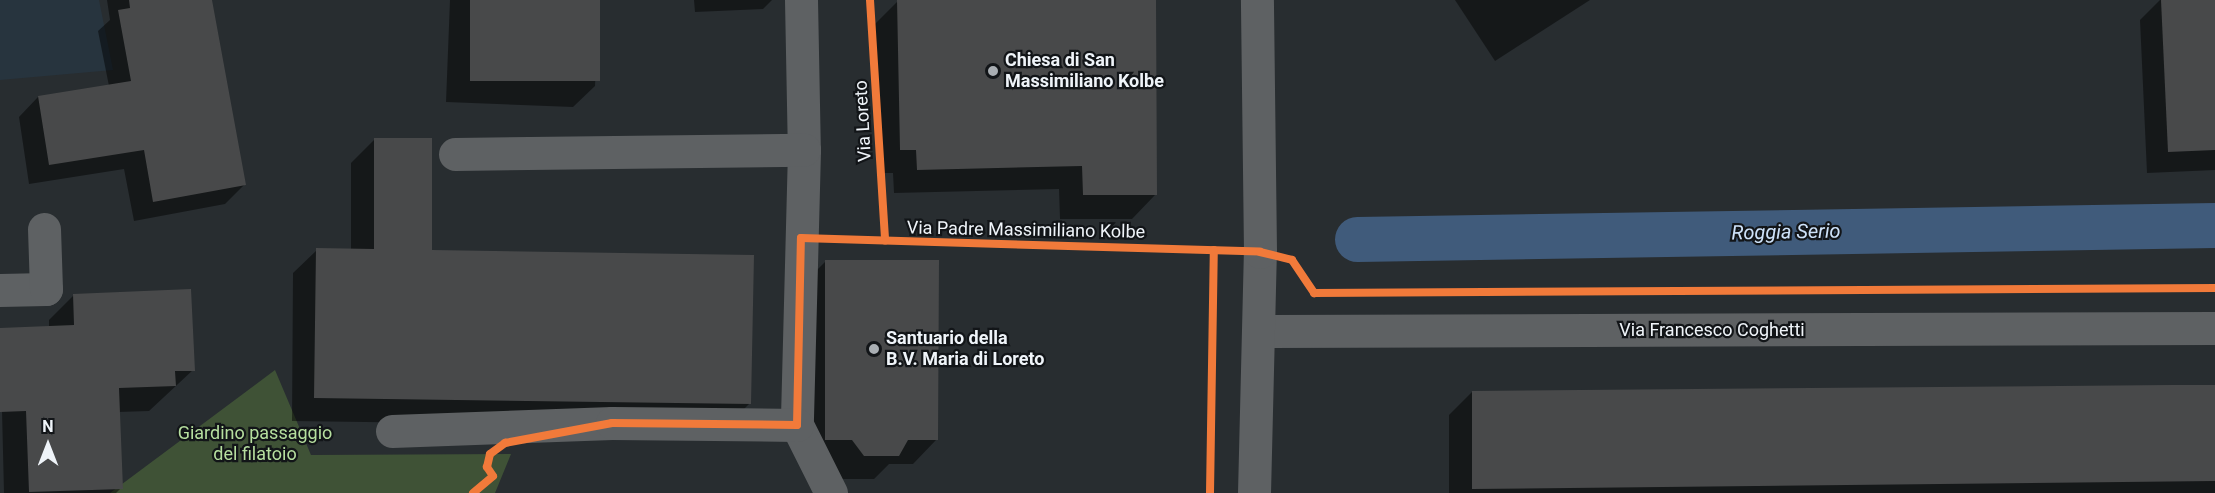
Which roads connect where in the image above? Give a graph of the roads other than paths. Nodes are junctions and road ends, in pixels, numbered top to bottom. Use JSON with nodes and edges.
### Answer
{"nodes":[{"id":1,"x":801,"y":0,"type":"edge"},
{"id":2,"x":1257,"y":0,"type":"edge"},
{"id":3,"x":804,"y":150,"type":"junction"},
{"id":4,"x":455,"y":154,"type":"dead end"},
{"id":5,"x":44,"y":229,"type":"dead end"},
{"id":6,"x":0,"y":290,"type":"edge"},
{"id":7,"x":2215,"y":314,"type":"edge"},
{"id":8,"x":2215,"y":328,"type":"edge"},
{"id":9,"x":2166,"y":329,"type":"junction"},
{"id":10,"x":1259,"y":332,"type":"junction"},
{"id":11,"x":797,"y":426,"type":"junction"},
{"id":12,"x":392,"y":431,"type":"dead end"},
{"id":13,"x":831,"y":493,"type":"edge"},
{"id":14,"x":1254,"y":493,"type":"edge"}],
"edges":[{"from":1,"to":3,"type":"street"},
{"from":2,"to":10,"type":"street"},
{"from":3,"to":4,"type":"street"},
{"from":3,"to":11,"type":"street"},
{"from":5,"to":6,"type":"street"},
{"from":7,"to":9,"type":"street","name":"Via Francesco Coghetti"},
{"from":8,"to":9,"type":"street","name":"Via Francesco Coghetti"},
{"from":9,"to":10,"type":"street","name":"Via Francesco Coghetti"},
{"from":10,"to":14,"type":"street"},
{"from":11,"to":12,"type":"street"},
{"from":11,"to":13,"type":"street"}]}
